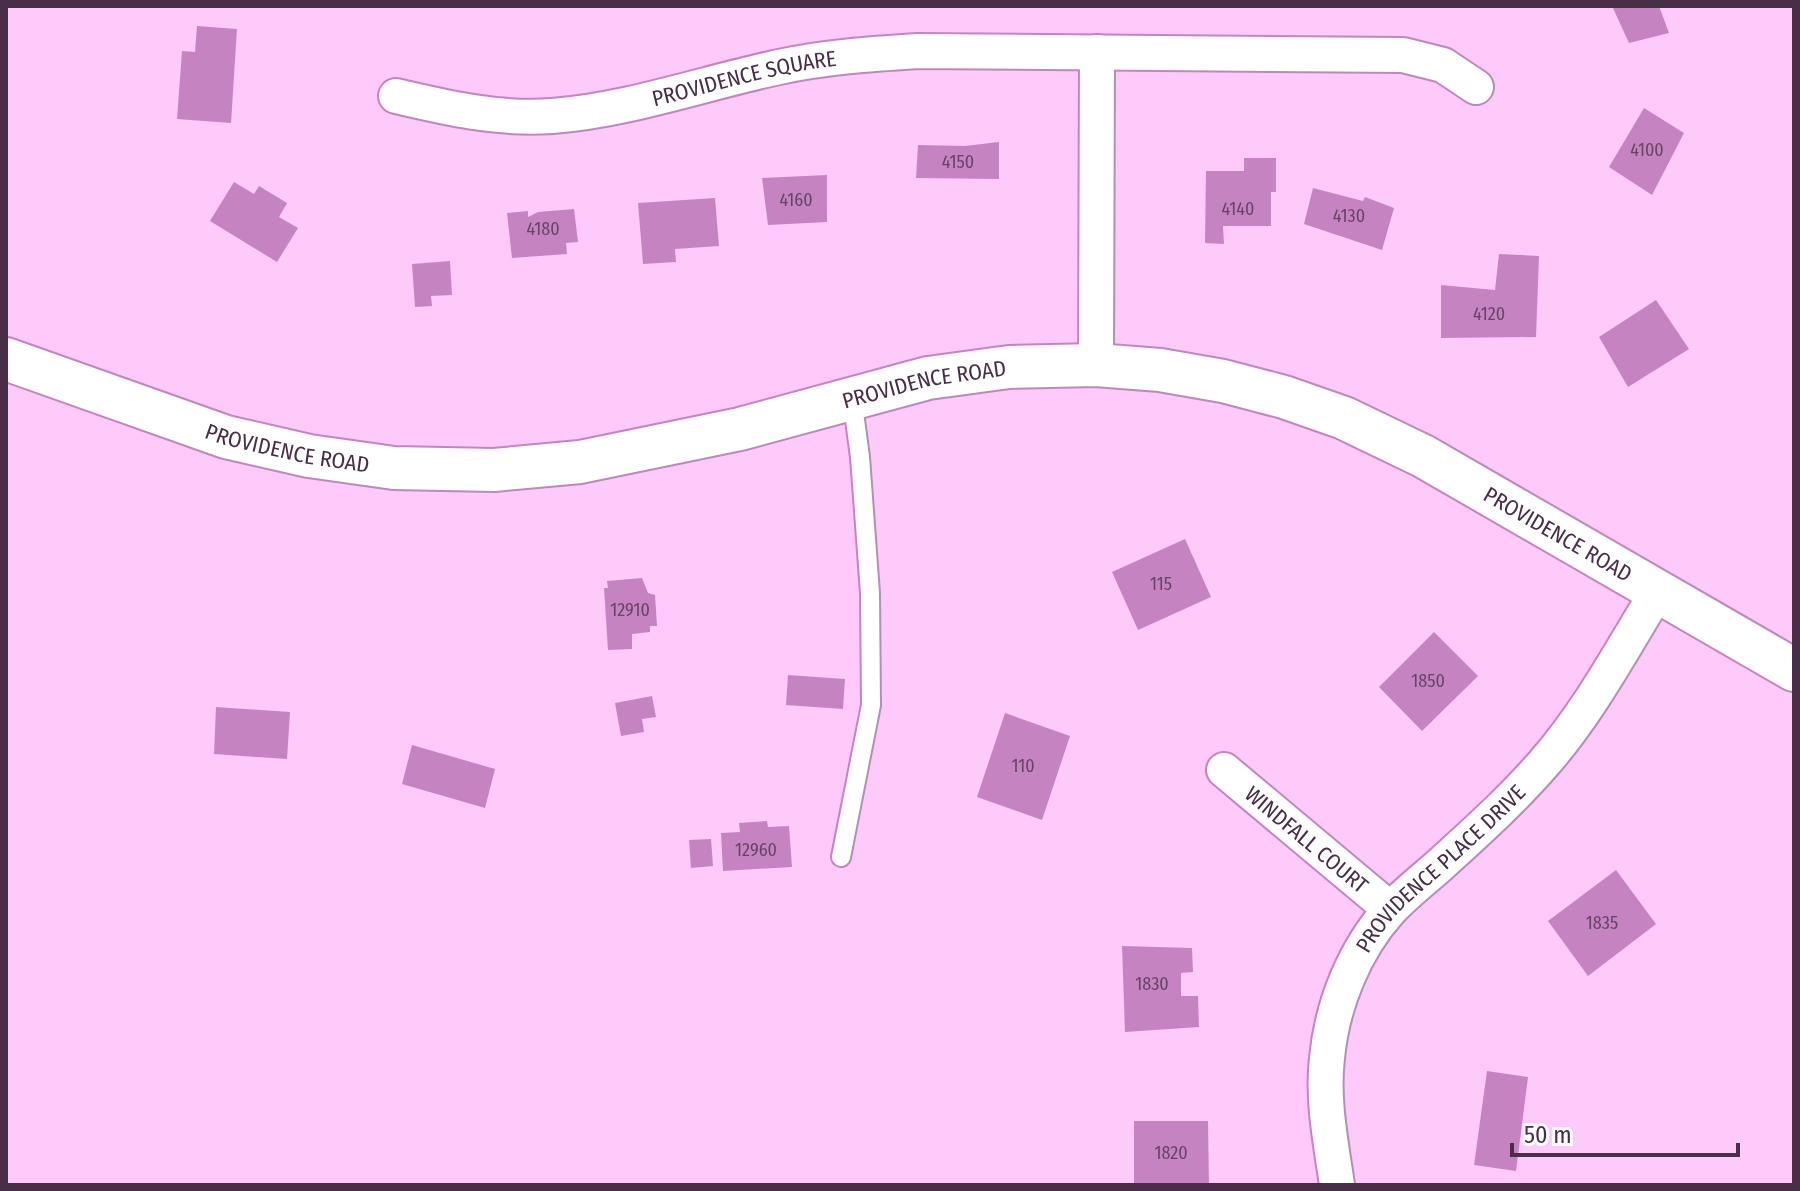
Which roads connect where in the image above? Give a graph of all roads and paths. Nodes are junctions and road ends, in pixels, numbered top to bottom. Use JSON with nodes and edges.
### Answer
{"nodes":[{"id":1,"x":1097,"y":52,"type":"junction"},
{"id":2,"x":1476,"y":87,"type":"dead end"},
{"id":3,"x":396,"y":96,"type":"dead end"},
{"id":4,"x":6,"y":359,"type":"edge"},
{"id":5,"x":1096,"y":365,"type":"junction"},
{"id":6,"x":852,"y":398,"type":"junction"},
{"id":7,"x":1658,"y":591,"type":"junction"},
{"id":8,"x":1794,"y":670,"type":"edge"},
{"id":9,"x":1224,"y":770,"type":"dead end"},
{"id":10,"x":841,"y":857,"type":"dead end"},
{"id":11,"x":1390,"y":909,"type":"junction"},
{"id":12,"x":1337,"y":1185,"type":"edge"}],
"edges":[{"from":1,"to":2,"type":"street","name":"PROVIDENCE SQUARE"},
{"from":1,"to":3,"type":"street","name":"PROVIDENCE SQUARE"},
{"from":1,"to":5,"type":"street"},
{"from":4,"to":6,"type":"street","name":"PROVIDENCE ROAD"},
{"from":5,"to":6,"type":"street","name":"PROVIDENCE ROAD"},
{"from":5,"to":7,"type":"street","name":"PROVIDENCE ROAD"},
{"from":6,"to":10,"type":"lane"},
{"from":7,"to":8,"type":"street","name":"PROVIDENCE ROAD"},
{"from":7,"to":11,"type":"street","name":"PROVIDENCE PLACE DRIVE"},
{"from":9,"to":11,"type":"street","name":"WINDFALL COURT"},
{"from":11,"to":12,"type":"street","name":"PROVIDENCE PLACE DRIVE"}]}
